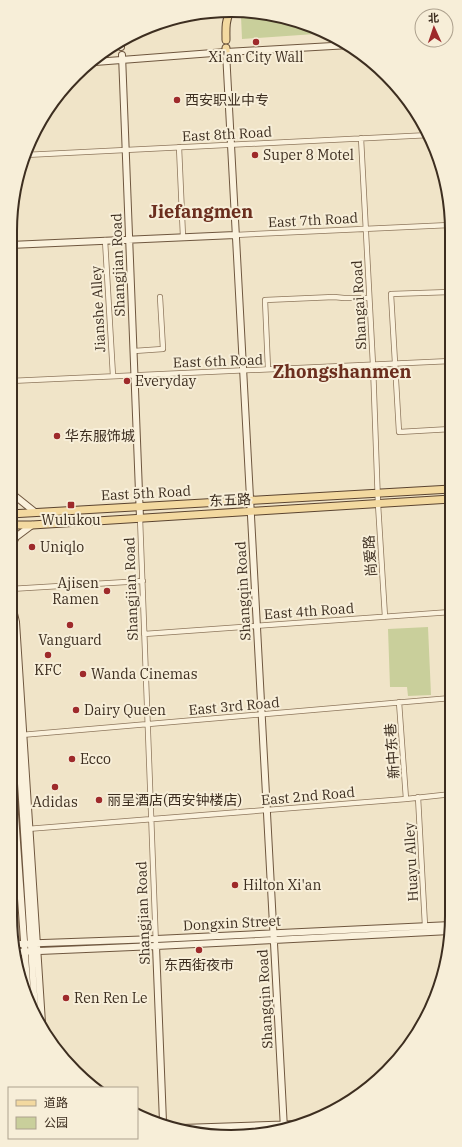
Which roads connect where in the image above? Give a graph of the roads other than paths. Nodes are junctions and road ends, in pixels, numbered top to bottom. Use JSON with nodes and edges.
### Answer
{"nodes":[{"id":1,"x":228,"y":17,"type":"edge"},
{"id":2,"x":226,"y":40,"type":"dead end"},
{"id":3,"x":337,"y":46,"type":"edge"},
{"id":4,"x":226,"y":50,"type":"junction"},
{"id":5,"x":122,"y":58,"type":"junction"},
{"id":6,"x":101,"y":61,"type":"edge"},
{"id":7,"x":423,"y":135,"type":"edge"},
{"id":8,"x":361,"y":138,"type":"junction"},
{"id":9,"x":230,"y":145,"type":"junction"},
{"id":10,"x":179,"y":147,"type":"junction"},
{"id":11,"x":126,"y":150,"type":"junction"},
{"id":12,"x":31,"y":155,"type":"edge"},
{"id":13,"x":445,"y":225,"type":"edge"},
{"id":14,"x":366,"y":230,"type":"junction"},
{"id":15,"x":235,"y":235,"type":"junction"},
{"id":16,"x":184,"y":237,"type":"junction"},
{"id":17,"x":105,"y":240,"type":"junction"},
{"id":18,"x":129,"y":240,"type":"junction"},
{"id":19,"x":17,"y":245,"type":"edge"},
{"id":20,"x":445,"y":292,"type":"edge"},
{"id":21,"x":160,"y":297,"type":"dead end"},
{"id":22,"x":370,"y":298,"type":"junction"},
{"id":23,"x":134,"y":351,"type":"junction"},
{"id":24,"x":445,"y":361,"type":"edge"},
{"id":25,"x":395,"y":364,"type":"junction"},
{"id":26,"x":373,"y":365,"type":"junction"},
{"id":27,"x":268,"y":369,"type":"junction"},
{"id":28,"x":243,"y":371,"type":"junction"},
{"id":29,"x":134,"y":375,"type":"junction"},
{"id":30,"x":113,"y":376,"type":"junction"},
{"id":31,"x":17,"y":381,"type":"edge"},
{"id":32,"x":445,"y":429,"type":"edge"},
{"id":33,"x":445,"y":489,"type":"edge"},
{"id":34,"x":378,"y":494,"type":"junction"},
{"id":35,"x":17,"y":498,"type":"edge"},
{"id":36,"x":445,"y":499,"type":"edge"},
{"id":37,"x":250,"y":501,"type":"junction"},
{"id":38,"x":378,"y":504,"type":"junction"},
{"id":39,"x":139,"y":506,"type":"junction"},
{"id":40,"x":35,"y":512,"type":"junction"},
{"id":41,"x":250,"y":512,"type":"junction"},
{"id":42,"x":17,"y":513,"type":"edge"},
{"id":43,"x":140,"y":518,"type":"junction"},
{"id":44,"x":17,"y":525,"type":"edge"},
{"id":45,"x":32,"y":525,"type":"junction"},
{"id":46,"x":17,"y":537,"type":"edge"},
{"id":47,"x":142,"y":581,"type":"junction"},
{"id":48,"x":17,"y":589,"type":"edge"},
{"id":49,"x":445,"y":612,"type":"edge"},
{"id":50,"x":385,"y":617,"type":"junction"},
{"id":51,"x":256,"y":626,"type":"junction"},
{"id":52,"x":144,"y":634,"type":"junction"},
{"id":53,"x":17,"y":651,"type":"edge"},
{"id":54,"x":445,"y":698,"type":"edge"},
{"id":55,"x":399,"y":702,"type":"junction"},
{"id":56,"x":17,"y":706,"type":"edge"},
{"id":57,"x":261,"y":715,"type":"junction"},
{"id":58,"x":148,"y":724,"type":"junction"},
{"id":59,"x":20,"y":735,"type":"junction"},
{"id":60,"x":445,"y":795,"type":"edge"},
{"id":61,"x":418,"y":797,"type":"junction"},
{"id":62,"x":406,"y":799,"type":"junction"},
{"id":63,"x":266,"y":810,"type":"junction"},
{"id":64,"x":152,"y":820,"type":"junction"},
{"id":65,"x":26,"y":830,"type":"junction"},
{"id":66,"x":17,"y":868,"type":"edge"},
{"id":67,"x":445,"y":925,"type":"edge"},
{"id":68,"x":425,"y":926,"type":"junction"},
{"id":69,"x":445,"y":931,"type":"edge"},
{"id":70,"x":273,"y":933,"type":"junction"},
{"id":71,"x":156,"y":939,"type":"junction"},
{"id":72,"x":273,"y":940,"type":"junction"},
{"id":73,"x":25,"y":944,"type":"edge"},
{"id":74,"x":156,"y":946,"type":"junction"},
{"id":75,"x":34,"y":951,"type":"junction"},
{"id":76,"x":21,"y":955,"type":"edge"},
{"id":77,"x":35,"y":1002,"type":"edge"},
{"id":78,"x":41,"y":1015,"type":"edge"},
{"id":79,"x":163,"y":1119,"type":"edge"},
{"id":80,"x":283,"y":1124,"type":"edge"},
{"id":81,"x":265,"y":1127,"type":"edge"},
{"id":82,"x":202,"y":1128,"type":"edge"}],
"edges":[{"from":1,"to":2,"type":"main road"},
{"from":3,"to":4,"type":"street"},
{"from":4,"to":5,"type":"street"},
{"from":4,"to":9,"type":"street","name":"Shangqin Road"},
{"from":5,"to":6,"type":"street"},
{"from":5,"to":11,"type":"street","name":"Shangjian Road"},
{"from":7,"to":8,"type":"street","name":"East 8th Road"},
{"from":8,"to":9,"type":"street","name":"East 8th Road"},
{"from":8,"to":14,"type":"street","name":"Shangai Road"},
{"from":9,"to":10,"type":"street","name":"East 8th Road"},
{"from":9,"to":15,"type":"street","name":"Shangqin Road"},
{"from":10,"to":11,"type":"street","name":"East 8th Road"},
{"from":10,"to":16,"type":"street"},
{"from":11,"to":12,"type":"street","name":"East 8th Road"},
{"from":11,"to":18,"type":"street","name":"Shangjian Road"},
{"from":13,"to":14,"type":"street","name":"East 7th Road"},
{"from":14,"to":15,"type":"street","name":"East 7th Road"},
{"from":14,"to":22,"type":"street","name":"Shangai Road"},
{"from":15,"to":16,"type":"street","name":"East 7th Road"},
{"from":15,"to":28,"type":"street","name":"Shangqin Road"},
{"from":16,"to":18,"type":"street","name":"East 7th Road"},
{"from":17,"to":18,"type":"street","name":"East 7th Road"},
{"from":17,"to":19,"type":"street","name":"East 7th Road"},
{"from":17,"to":30,"type":"street","name":"Jianshe Alley"},
{"from":18,"to":23,"type":"street","name":"Shangjian Road"},
{"from":20,"to":25,"type":"street"},
{"from":21,"to":23,"type":"street"},
{"from":22,"to":26,"type":"street","name":"Shangai Road"},
{"from":22,"to":27,"type":"street"},
{"from":23,"to":29,"type":"street","name":"Shangjian Road"},
{"from":24,"to":25,"type":"street","name":"East 6th Road"},
{"from":25,"to":26,"type":"street","name":"East 6th Road"},
{"from":25,"to":32,"type":"street"},
{"from":26,"to":27,"type":"street","name":"East 6th Road"},
{"from":26,"to":34,"type":"street","name":"Shangai Road"},
{"from":27,"to":28,"type":"street","name":"East 6th Road"},
{"from":28,"to":29,"type":"street","name":"East 6th Road"},
{"from":28,"to":37,"type":"street","name":"Shangqin Road"},
{"from":29,"to":30,"type":"street","name":"East 6th Road"},
{"from":29,"to":39,"type":"street","name":"Shangjian Road"},
{"from":30,"to":31,"type":"street","name":"East 6th Road"},
{"from":33,"to":34,"type":"main road","name":"East 5th Road"},
{"from":34,"to":37,"type":"main road","name":"East 5th Road"},
{"from":34,"to":38,"type":"street","name":"尚爱路"},
{"from":35,"to":40,"type":"street"},
{"from":36,"to":38,"type":"main road","name":"东五路"},
{"from":37,"to":39,"type":"main road","name":"East 5th Road"},
{"from":37,"to":41,"type":"street","name":"Shangqin Road"},
{"from":38,"to":41,"type":"main road","name":"东五路"},
{"from":38,"to":50,"type":"street","name":"尚爱路"},
{"from":39,"to":40,"type":"main road","name":"East 5th Road"},
{"from":39,"to":43,"type":"street","name":"Shangjian Road"},
{"from":40,"to":42,"type":"main road","name":"East 5th Road"},
{"from":41,"to":43,"type":"main road","name":"东五路"},
{"from":41,"to":51,"type":"street","name":"Shangqin Road"},
{"from":43,"to":45,"type":"main road","name":"东五路"},
{"from":43,"to":47,"type":"street","name":"Shangjian Road"},
{"from":44,"to":45,"type":"main road","name":"东五路"},
{"from":45,"to":46,"type":"street"},
{"from":47,"to":48,"type":"street"},
{"from":47,"to":52,"type":"street","name":"Shangjian Road"},
{"from":49,"to":50,"type":"street","name":"East 4th Road"},
{"from":50,"to":51,"type":"street","name":"East 4th Road"},
{"from":51,"to":52,"type":"street","name":"East 4th Road"},
{"from":51,"to":57,"type":"street","name":"Shangqin Road"},
{"from":52,"to":58,"type":"street","name":"Shangjian Road"},
{"from":53,"to":59,"type":"street"},
{"from":54,"to":55,"type":"street","name":"East 3rd Road"},
{"from":55,"to":57,"type":"street","name":"East 3rd Road"},
{"from":55,"to":62,"type":"street","name":"新中东巷"},
{"from":56,"to":59,"type":"street"},
{"from":57,"to":58,"type":"street","name":"East 3rd Road"},
{"from":57,"to":63,"type":"street","name":"Shangqin Road"},
{"from":58,"to":59,"type":"street","name":"East 3rd Road"},
{"from":58,"to":64,"type":"street","name":"Shangjian Road"},
{"from":59,"to":65,"type":"street"},
{"from":60,"to":61,"type":"street","name":"East 2nd Road"},
{"from":61,"to":62,"type":"street","name":"East 2nd Road"},
{"from":61,"to":68,"type":"street","name":"Huayu Alley"},
{"from":62,"to":63,"type":"street","name":"East 2nd Road"},
{"from":63,"to":64,"type":"street","name":"East 2nd Road"},
{"from":63,"to":70,"type":"street","name":"Shangqin Road"},
{"from":64,"to":65,"type":"street","name":"East 2nd Road"},
{"from":64,"to":71,"type":"street","name":"Shangjian Road"},
{"from":65,"to":73,"type":"street"},
{"from":66,"to":73,"type":"street"},
{"from":67,"to":68,"type":"street","name":"Dongxin Street"},
{"from":68,"to":70,"type":"street","name":"Dongxin Street"},
{"from":69,"to":72,"type":"street","name":"Dongxin Street"},
{"from":70,"to":71,"type":"street","name":"Dongxin Street"},
{"from":70,"to":72,"type":"street","name":"Shangqin Road"},
{"from":71,"to":73,"type":"street","name":"Dongxin Street"},
{"from":71,"to":74,"type":"street","name":"Shangjian Road"},
{"from":72,"to":74,"type":"street","name":"Dongxin Street"},
{"from":72,"to":80,"type":"street","name":"Shangqin Road"},
{"from":73,"to":75,"type":"street"},
{"from":74,"to":75,"type":"street","name":"Dongxin Street"},
{"from":74,"to":79,"type":"street","name":"Shangjian Road"},
{"from":75,"to":76,"type":"street","name":"Dongxin Street"},
{"from":75,"to":77,"type":"street"},
{"from":75,"to":78,"type":"street"},
{"from":81,"to":82,"type":"street"}]}
